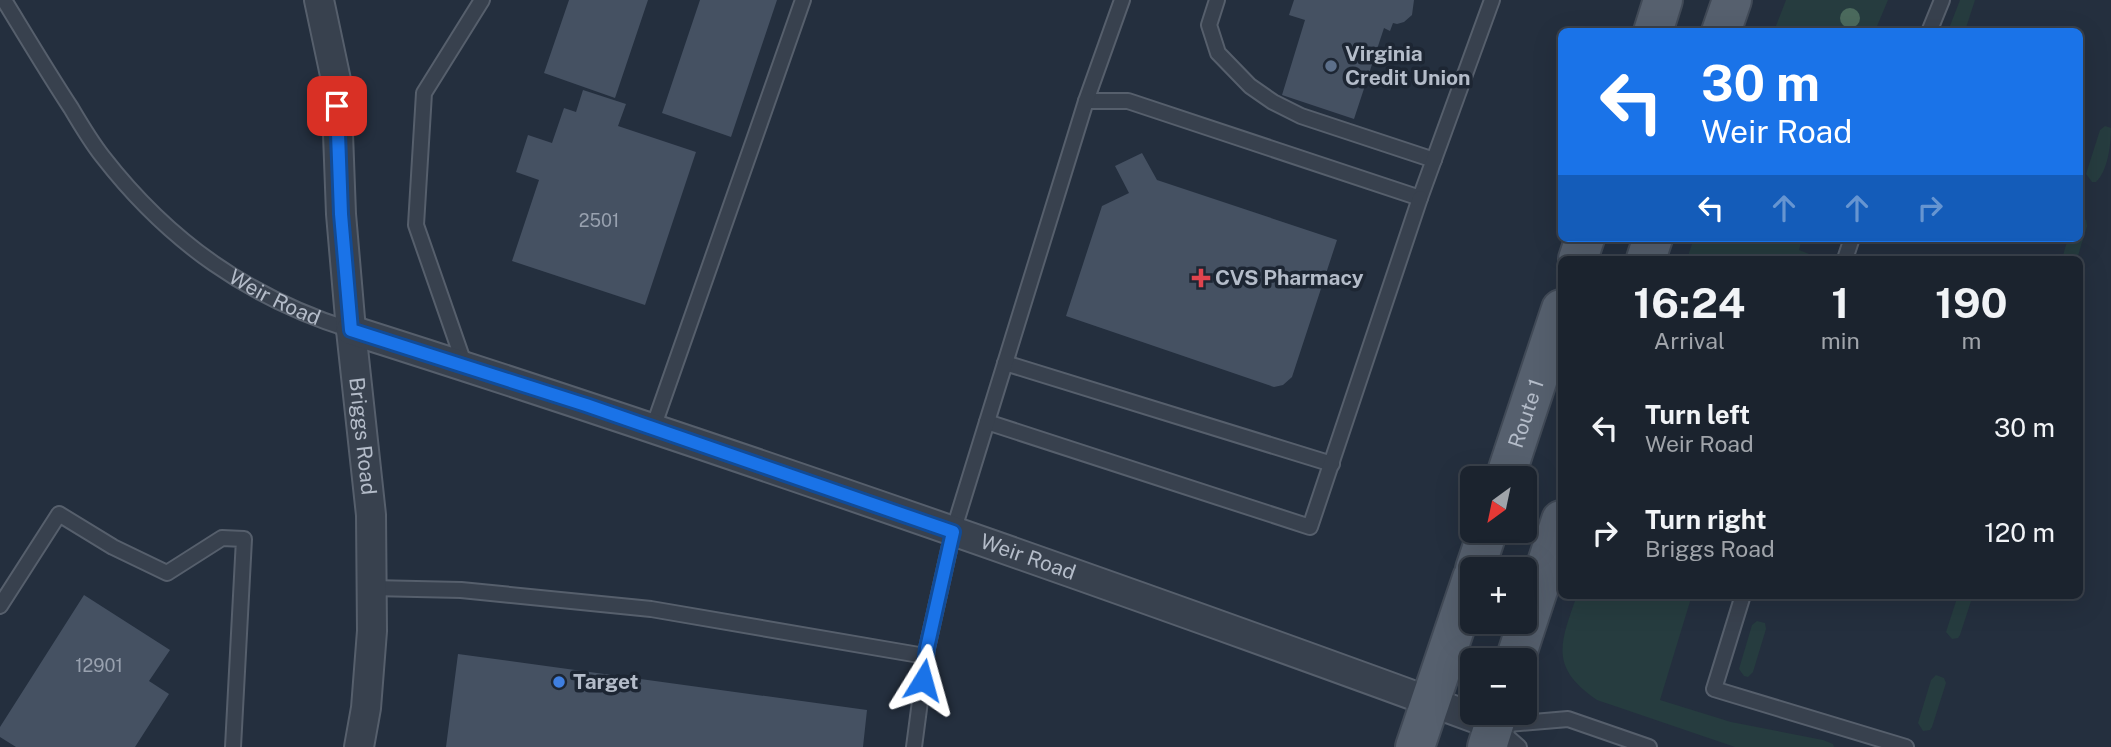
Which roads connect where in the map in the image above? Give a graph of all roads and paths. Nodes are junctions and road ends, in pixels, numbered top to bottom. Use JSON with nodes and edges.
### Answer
{"nodes":[{"id":1,"x":4,"y":0,"type":"edge"},
{"id":2,"x":319,"y":0,"type":"edge"},
{"id":3,"x":482,"y":0,"type":"edge"},
{"id":4,"x":803,"y":0,"type":"edge"},
{"id":5,"x":1122,"y":0,"type":"edge"},
{"id":6,"x":1217,"y":0,"type":"edge"},
{"id":7,"x":1492,"y":0,"type":"edge"},
{"id":8,"x":1663,"y":0,"type":"edge"},
{"id":9,"x":1732,"y":0,"type":"edge"},
{"id":10,"x":1942,"y":0,"type":"edge"},
{"id":11,"x":1654,"y":28,"type":"edge"},
{"id":12,"x":1722,"y":28,"type":"edge"},
{"id":13,"x":1931,"y":28,"type":"edge"},
{"id":14,"x":1086,"y":101,"type":"junction"},
{"id":15,"x":1434,"y":160,"type":"junction"},
{"id":16,"x":1420,"y":198,"type":"junction"},
{"id":17,"x":1558,"y":318,"type":"edge"},
{"id":18,"x":351,"y":330,"type":"junction"},
{"id":19,"x":1005,"y":363,"type":"junction"},
{"id":20,"x":465,"y":367,"type":"junction"},
{"id":21,"x":987,"y":422,"type":"junction"},
{"id":22,"x":653,"y":428,"type":"junction"},
{"id":23,"x":1332,"y":464,"type":"junction"},
{"id":24,"x":1509,"y":466,"type":"edge"},
{"id":25,"x":1558,"y":529,"type":"edge"},
{"id":26,"x":953,"y":532,"type":"junction"},
{"id":27,"x":372,"y":588,"type":"junction"},
{"id":28,"x":1741,"y":599,"type":"edge"},
{"id":29,"x":0,"y":606,"type":"edge"},
{"id":30,"x":1460,"y":614,"type":"edge"},
{"id":31,"x":1519,"y":648,"type":"edge"},
{"id":32,"x":925,"y":656,"type":"junction"},
{"id":33,"x":1431,"y":702,"type":"junction"},
{"id":34,"x":1500,"y":733,"type":"edge"},
{"id":35,"x":233,"y":747,"type":"edge"},
{"id":36,"x":359,"y":747,"type":"edge"},
{"id":37,"x":914,"y":747,"type":"edge"},
{"id":38,"x":1415,"y":747,"type":"edge"},
{"id":39,"x":1649,"y":747,"type":"edge"},
{"id":40,"x":1906,"y":747,"type":"edge"}],
"edges":[{"from":1,"to":18,"type":"lane","name":"Weir Road"},
{"from":2,"to":18,"type":"street","name":"Briggs Road"},
{"from":3,"to":20,"type":"lane"},
{"from":4,"to":22,"type":"lane"},
{"from":5,"to":14,"type":"lane"},
{"from":6,"to":15,"type":"lane"},
{"from":7,"to":15,"type":"lane"},
{"from":8,"to":11,"type":"main road"},
{"from":9,"to":12,"type":"main road"},
{"from":10,"to":13,"type":"lane"},
{"from":14,"to":16,"type":"lane"},
{"from":14,"to":19,"type":"lane"},
{"from":15,"to":16,"type":"lane"},
{"from":16,"to":23,"type":"lane"},
{"from":17,"to":24,"type":"main road","name":"Route 1"},
{"from":18,"to":20,"type":"street","name":"Weir Road"},
{"from":18,"to":27,"type":"street","name":"Briggs Road"},
{"from":19,"to":21,"type":"lane"},
{"from":19,"to":23,"type":"lane"},
{"from":20,"to":22,"type":"street","name":"Weir Road"},
{"from":21,"to":23,"type":"lane"},
{"from":21,"to":26,"type":"lane"},
{"from":22,"to":26,"type":"street","name":"Weir Road"},
{"from":25,"to":31,"type":"main road"},
{"from":26,"to":32,"type":"lane"},
{"from":26,"to":33,"type":"street","name":"Weir Road"},
{"from":27,"to":32,"type":"lane"},
{"from":27,"to":36,"type":"street","name":"Briggs Road"},
{"from":28,"to":40,"type":"lane"},
{"from":29,"to":35,"type":"lane"},
{"from":30,"to":33,"type":"main road"},
{"from":32,"to":37,"type":"lane"},
{"from":33,"to":34,"type":"street","name":"Weir Road"},
{"from":33,"to":38,"type":"main road"},
{"from":34,"to":39,"type":"lane"}]}
